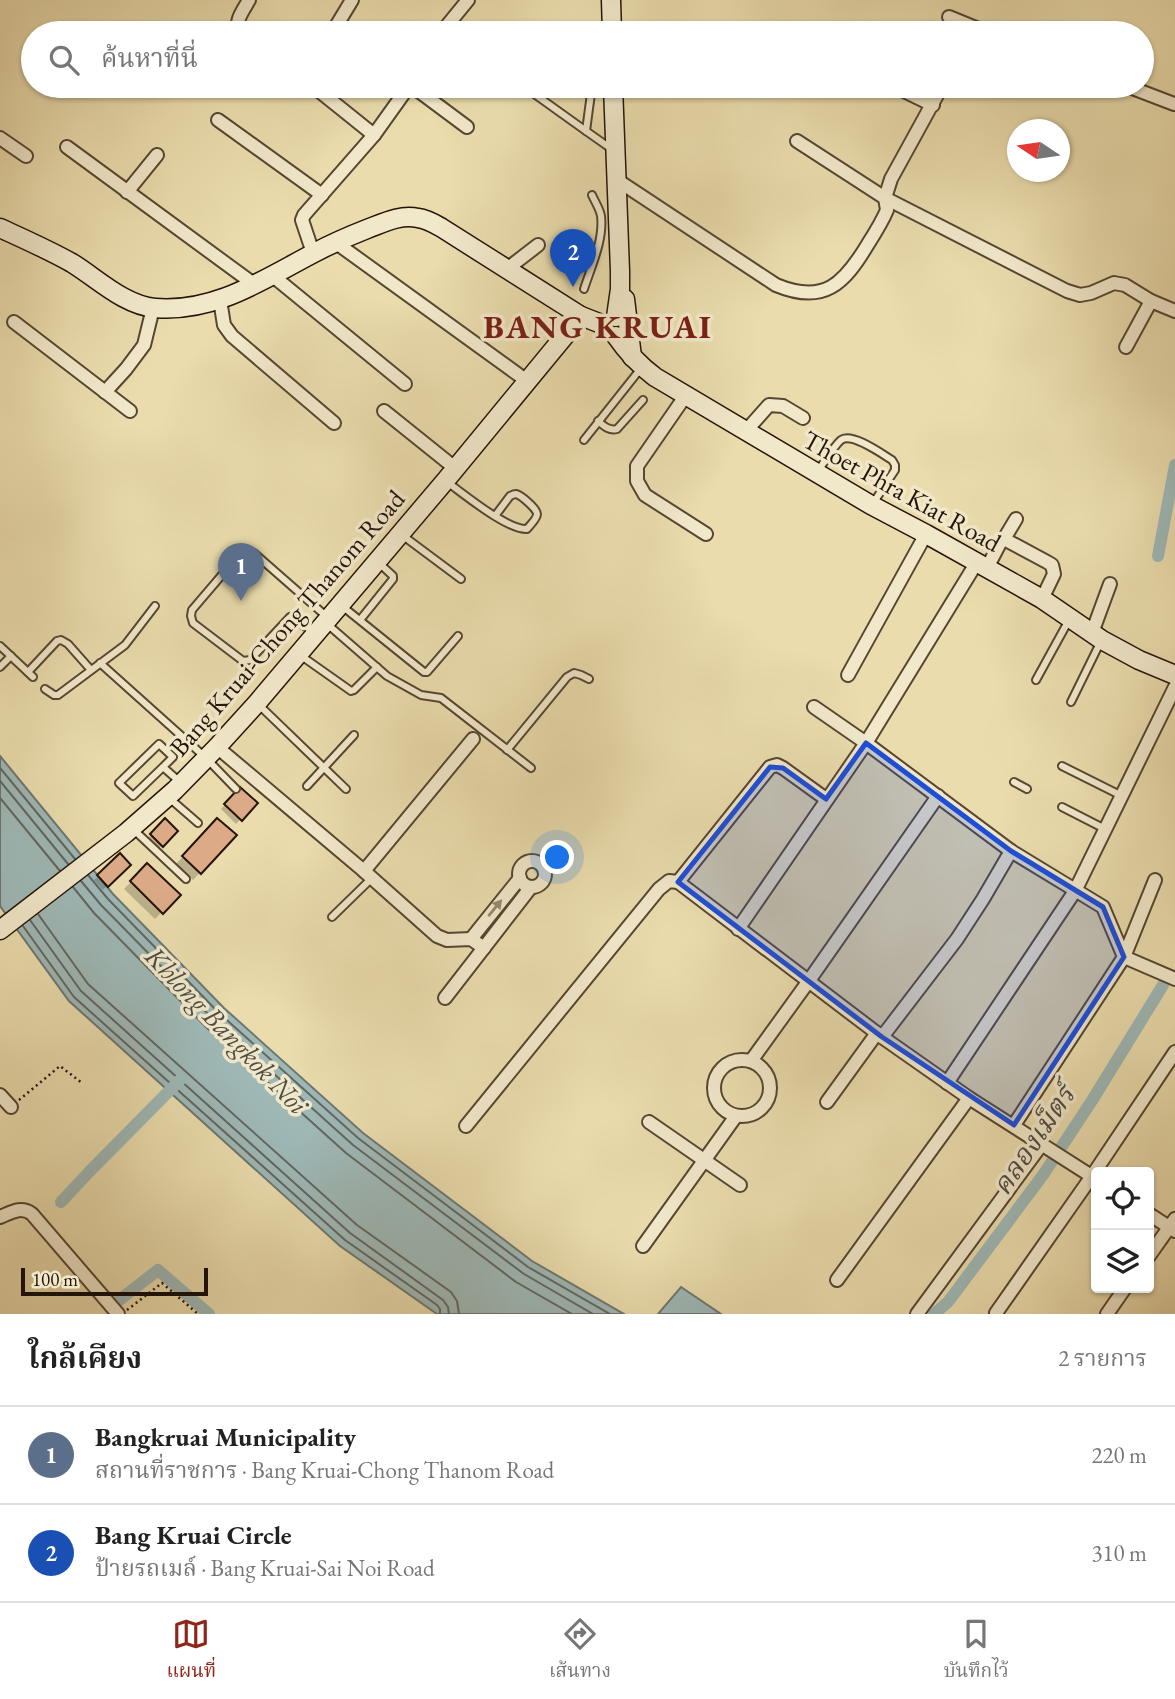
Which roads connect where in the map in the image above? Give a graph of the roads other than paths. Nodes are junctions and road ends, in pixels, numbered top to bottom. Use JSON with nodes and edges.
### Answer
{"nodes":[{"id":1,"x":249,"y":0,"type":"edge"},
{"id":2,"x":352,"y":0,"type":"edge"},
{"id":3,"x":468,"y":0,"type":"edge"},
{"id":4,"x":611,"y":0,"type":"edge"},
{"id":5,"x":949,"y":17,"type":"dead end"},
{"id":6,"x":238,"y":21,"type":"edge"},
{"id":7,"x":339,"y":21,"type":"edge"},
{"id":8,"x":451,"y":21,"type":"edge"},
{"id":9,"x":612,"y":21,"type":"edge"},
{"id":10,"x":955,"y":21,"type":"edge"},
{"id":11,"x":1154,"y":96,"type":"edge"},
{"id":12,"x":328,"y":98,"type":"edge"},
{"id":13,"x":401,"y":98,"type":"edge"},
{"id":14,"x":427,"y":98,"type":"edge"},
{"id":15,"x":540,"y":98,"type":"edge"},
{"id":16,"x":590,"y":98,"type":"edge"},
{"id":17,"x":614,"y":98,"type":"edge"},
{"id":18,"x":919,"y":98,"type":"edge"},
{"id":19,"x":936,"y":98,"type":"edge"},
{"id":20,"x":1174,"y":104,"type":"edge"},
{"id":21,"x":933,"y":105,"type":"junction"},
{"id":22,"x":218,"y":120,"type":"dead end"},
{"id":23,"x":467,"y":127,"type":"dead end"},
{"id":24,"x":586,"y":131,"type":"junction"},
{"id":25,"x":374,"y":135,"type":"junction"},
{"id":26,"x":0,"y":138,"type":"edge"},
{"id":27,"x":797,"y":141,"type":"dead end"},
{"id":28,"x":66,"y":147,"type":"dead end"},
{"id":29,"x":616,"y":152,"type":"junction"},
{"id":30,"x":157,"y":155,"type":"dead end"},
{"id":31,"x":26,"y":156,"type":"dead end"},
{"id":32,"x":617,"y":180,"type":"junction"},
{"id":33,"x":127,"y":192,"type":"junction"},
{"id":34,"x":322,"y":195,"type":"junction"},
{"id":35,"x":592,"y":195,"type":"dead end"},
{"id":36,"x":884,"y":198,"type":"junction"},
{"id":37,"x":609,"y":216,"type":"junction"},
{"id":38,"x":0,"y":228,"type":"edge"},
{"id":39,"x":335,"y":242,"type":"junction"},
{"id":40,"x":538,"y":245,"type":"dead end"},
{"id":41,"x":313,"y":253,"type":"junction"},
{"id":42,"x":507,"y":269,"type":"junction"},
{"id":43,"x":273,"y":276,"type":"junction"},
{"id":44,"x":255,"y":285,"type":"junction"},
{"id":45,"x":620,"y":286,"type":"junction"},
{"id":46,"x":584,"y":289,"type":"dead end"},
{"id":47,"x":220,"y":300,"type":"junction"},
{"id":48,"x":1151,"y":301,"type":"junction"},
{"id":49,"x":153,"y":308,"type":"junction"},
{"id":50,"x":1175,"y":311,"type":"edge"},
{"id":51,"x":581,"y":316,"type":"junction"},
{"id":52,"x":616,"y":317,"type":"junction"},
{"id":53,"x":14,"y":322,"type":"dead end"},
{"id":54,"x":598,"y":323,"type":"junction"},
{"id":55,"x":616,"y":335,"type":"junction"},
{"id":56,"x":1126,"y":347,"type":"dead end"},
{"id":57,"x":637,"y":362,"type":"junction"},
{"id":58,"x":527,"y":381,"type":"junction"},
{"id":59,"x":405,"y":384,"type":"dead end"},
{"id":60,"x":105,"y":392,"type":"junction"},
{"id":61,"x":686,"y":395,"type":"junction"},
{"id":62,"x":643,"y":400,"type":"dead end"},
{"id":63,"x":130,"y":411,"type":"dead end"},
{"id":64,"x":384,"y":411,"type":"dead end"},
{"id":65,"x":803,"y":418,"type":"dead end"},
{"id":66,"x":598,"y":421,"type":"junction"},
{"id":67,"x":334,"y":423,"type":"dead end"},
{"id":68,"x":745,"y":432,"type":"junction"},
{"id":69,"x":584,"y":440,"type":"dead end"},
{"id":70,"x":451,"y":474,"type":"junction"},
{"id":71,"x":816,"y":474,"type":"junction"},
{"id":72,"x":871,"y":505,"type":"junction"},
{"id":73,"x":495,"y":516,"type":"junction"},
{"id":74,"x":1016,"y":519,"type":"dead end"},
{"id":75,"x":400,"y":534,"type":"junction"},
{"id":76,"x":706,"y":534,"type":"dead end"},
{"id":77,"x":926,"y":534,"type":"junction"},
{"id":78,"x":1004,"y":539,"type":"junction"},
{"id":79,"x":254,"y":553,"type":"dead end"},
{"id":80,"x":377,"y":561,"type":"junction"},
{"id":81,"x":233,"y":562,"type":"dead end"},
{"id":82,"x":982,"y":565,"type":"junction"},
{"id":83,"x":461,"y":579,"type":"dead end"},
{"id":84,"x":1110,"y":584,"type":"dead end"},
{"id":85,"x":1042,"y":599,"type":"junction"},
{"id":86,"x":155,"y":606,"type":"dead end"},
{"id":87,"x":1070,"y":618,"type":"junction"},
{"id":88,"x":328,"y":620,"type":"junction"},
{"id":89,"x":360,"y":620,"type":"junction"},
{"id":90,"x":458,"y":636,"type":"dead end"},
{"id":91,"x":1097,"y":636,"type":"junction"},
{"id":92,"x":0,"y":646,"type":"edge"},
{"id":93,"x":299,"y":654,"type":"junction"},
{"id":94,"x":11,"y":656,"type":"junction"},
{"id":95,"x":100,"y":663,"type":"junction"},
{"id":96,"x":0,"y":667,"type":"edge"},
{"id":97,"x":377,"y":667,"type":"junction"},
{"id":98,"x":91,"y":670,"type":"junction"},
{"id":99,"x":27,"y":672,"type":"junction"},
{"id":100,"x":848,"y":675,"type":"dead end"},
{"id":101,"x":1175,"y":675,"type":"edge"},
{"id":102,"x":33,"y":677,"type":"dead end"},
{"id":103,"x":589,"y":679,"type":"dead end"},
{"id":104,"x":1036,"y":680,"type":"dead end"},
{"id":105,"x":1175,"y":688,"type":"edge"},
{"id":106,"x":45,"y":689,"type":"dead end"},
{"id":107,"x":1071,"y":702,"type":"dead end"},
{"id":108,"x":257,"y":703,"type":"junction"},
{"id":109,"x":814,"y":707,"type":"dead end"},
{"id":110,"x":354,"y":735,"type":"dead end"},
{"id":111,"x":473,"y":738,"type":"dead end"},
{"id":112,"x":866,"y":743,"type":"junction"},
{"id":113,"x":507,"y":750,"type":"junction"},
{"id":114,"x":211,"y":753,"type":"junction"},
{"id":115,"x":1062,"y":766,"type":"dead end"},
{"id":116,"x":163,"y":767,"type":"junction"},
{"id":117,"x":324,"y":768,"type":"junction"},
{"id":118,"x":531,"y":768,"type":"dead end"},
{"id":119,"x":1014,"y":782,"type":"dead end"},
{"id":120,"x":182,"y":783,"type":"junction"},
{"id":121,"x":307,"y":786,"type":"dead end"},
{"id":122,"x":236,"y":789,"type":"dead end"},
{"id":123,"x":346,"y":789,"type":"dead end"},
{"id":124,"x":1027,"y":789,"type":"dead end"},
{"id":125,"x":938,"y":796,"type":"junction"},
{"id":126,"x":1122,"y":796,"type":"junction"},
{"id":127,"x":167,"y":797,"type":"junction"},
{"id":128,"x":826,"y":799,"type":"junction"},
{"id":129,"x":1062,"y":807,"type":"dead end"},
{"id":130,"x":198,"y":823,"type":"dead end"},
{"id":131,"x":132,"y":828,"type":"junction"},
{"id":132,"x":1105,"y":829,"type":"junction"},
{"id":133,"x":1012,"y":851,"type":"junction"},
{"id":134,"x":368,"y":874,"type":"junction"},
{"id":135,"x":520,"y":878,"type":"junction"},
{"id":136,"x":186,"y":879,"type":"dead end"},
{"id":137,"x":1155,"y":880,"type":"dead end"},
{"id":138,"x":678,"y":882,"type":"junction"},
{"id":139,"x":531,"y":887,"type":"junction"},
{"id":140,"x":1075,"y":891,"type":"junction"},
{"id":141,"x":332,"y":917,"type":"dead end"},
{"id":142,"x":738,"y":929,"type":"junction"},
{"id":143,"x":0,"y":930,"type":"edge"},
{"id":144,"x":471,"y":939,"type":"junction"},
{"id":145,"x":484,"y":948,"type":"junction"},
{"id":146,"x":1124,"y":957,"type":"junction"},
{"id":147,"x":1175,"y":979,"type":"edge"},
{"id":148,"x":808,"y":982,"type":"junction"},
{"id":149,"x":445,"y":998,"type":"dead end"},
{"id":150,"x":879,"y":1035,"type":"junction"},
{"id":151,"x":1175,"y":1052,"type":"edge"},
{"id":152,"x":751,"y":1060,"type":"junction"},
{"id":153,"x":947,"y":1083,"type":"junction"},
{"id":154,"x":0,"y":1095,"type":"edge"},
{"id":155,"x":969,"y":1098,"type":"junction"},
{"id":156,"x":827,"y":1102,"type":"dead end"},
{"id":157,"x":12,"y":1107,"type":"road end"},
{"id":158,"x":736,"y":1116,"type":"junction"},
{"id":159,"x":649,"y":1122,"type":"dead end"},
{"id":160,"x":1014,"y":1125,"type":"junction"},
{"id":161,"x":466,"y":1126,"type":"dead end"},
{"id":162,"x":1042,"y":1144,"type":"junction"},
{"id":163,"x":703,"y":1160,"type":"junction"},
{"id":164,"x":1100,"y":1167,"type":"edge"},
{"id":165,"x":1091,"y":1175,"type":"edge"},
{"id":166,"x":1091,"y":1181,"type":"edge"},
{"id":167,"x":740,"y":1185,"type":"dead end"},
{"id":168,"x":1154,"y":1216,"type":"edge"},
{"id":169,"x":0,"y":1217,"type":"edge"},
{"id":170,"x":1173,"y":1226,"type":"edge"},
{"id":171,"x":643,"y":1246,"type":"dead end"},
{"id":172,"x":1154,"y":1250,"type":"edge"},
{"id":173,"x":837,"y":1280,"type":"dead end"},
{"id":174,"x":1122,"y":1293,"type":"edge"},
{"id":175,"x":996,"y":1313,"type":"edge"},
{"id":176,"x":120,"y":1314,"type":"edge"},
{"id":177,"x":916,"y":1314,"type":"edge"},
{"id":178,"x":1107,"y":1314,"type":"edge"}],
"edges":[{"from":1,"to":6,"type":"street"},
{"from":2,"to":7,"type":"street"},
{"from":3,"to":8,"type":"street"},
{"from":4,"to":9,"type":"main road"},
{"from":5,"to":10,"type":"street"},
{"from":11,"to":20,"type":"street"},
{"from":12,"to":25,"type":"street"},
{"from":13,"to":25,"type":"street"},
{"from":14,"to":23,"type":"street"},
{"from":15,"to":24,"type":"lane"},
{"from":16,"to":24,"type":"lane"},
{"from":17,"to":29,"type":"main road"},
{"from":18,"to":21,"type":"street"},
{"from":19,"to":21,"type":"street"},
{"from":21,"to":36,"type":"street"},
{"from":22,"to":34,"type":"street"},
{"from":24,"to":29,"type":"lane"},
{"from":25,"to":34,"type":"street"},
{"from":26,"to":31,"type":"street"},
{"from":27,"to":36,"type":"street"},
{"from":28,"to":33,"type":"street"},
{"from":29,"to":32,"type":"main road"},
{"from":30,"to":33,"type":"street"},
{"from":32,"to":36,"type":"street"},
{"from":32,"to":37,"type":"main road"},
{"from":33,"to":44,"type":"street"},
{"from":34,"to":41,"type":"street"},
{"from":35,"to":37,"type":"lane"},
{"from":36,"to":48,"type":"street"},
{"from":37,"to":45,"type":"main road"},
{"from":37,"to":46,"type":"lane"},
{"from":38,"to":49,"type":"main road"},
{"from":39,"to":41,"type":"main road"},
{"from":39,"to":42,"type":"main road"},
{"from":39,"to":58,"type":"street"},
{"from":40,"to":42,"type":"street"},
{"from":41,"to":43,"type":"main road"},
{"from":42,"to":51,"type":"main road"},
{"from":43,"to":44,"type":"main road"},
{"from":43,"to":59,"type":"street"},
{"from":44,"to":47,"type":"main road"},
{"from":45,"to":51,"type":"main road"},
{"from":45,"to":52,"type":"main road"},
{"from":45,"to":57,"type":"main road"},
{"from":47,"to":49,"type":"main road"},
{"from":47,"to":67,"type":"street"},
{"from":48,"to":50,"type":"street"},
{"from":48,"to":56,"type":"street"},
{"from":49,"to":60,"type":"street"},
{"from":51,"to":54,"type":"main road"},
{"from":51,"to":58,"type":"main road","name":"Bang Kruai-Chong Thanom Road"},
{"from":52,"to":54,"type":"main road"},
{"from":52,"to":55,"type":"main road"},
{"from":53,"to":60,"type":"street"},
{"from":54,"to":55,"type":"main road"},
{"from":55,"to":57,"type":"main road","name":"Thoet Phra Kiat Road"},
{"from":57,"to":61,"type":"main road","name":"Thoet Phra Kiat Road"},
{"from":57,"to":66,"type":"lane"},
{"from":58,"to":70,"type":"main road","name":"Bang Kruai-Chong Thanom Road"},
{"from":60,"to":63,"type":"street"},
{"from":61,"to":68,"type":"main road","name":"Thoet Phra Kiat Road"},
{"from":61,"to":76,"type":"street"},
{"from":62,"to":66,"type":"lane"},
{"from":64,"to":70,"type":"street"},
{"from":65,"to":68,"type":"street"},
{"from":66,"to":69,"type":"lane"},
{"from":68,"to":71,"type":"main road","name":"Thoet Phra Kiat Road"},
{"from":70,"to":73,"type":"lane"},
{"from":70,"to":75,"type":"main road","name":"Bang Kruai-Chong Thanom Road"},
{"from":71,"to":72,"type":"main road","name":"Thoet Phra Kiat Road"},
{"from":71,"to":72,"type":"lane"},
{"from":72,"to":77,"type":"main road","name":"Thoet Phra Kiat Road"},
{"from":73,"to":73,"type":"lane"},
{"from":74,"to":78,"type":"street"},
{"from":75,"to":80,"type":"main road","name":"Bang Kruai-Chong Thanom Road"},
{"from":75,"to":83,"type":"lane"},
{"from":77,"to":82,"type":"main road","name":"Thoet Phra Kiat Road"},
{"from":77,"to":100,"type":"street"},
{"from":78,"to":82,"type":"street"},
{"from":78,"to":85,"type":"street"},
{"from":79,"to":88,"type":"lane"},
{"from":80,"to":88,"type":"main road","name":"Bang Kruai-Chong Thanom Road"},
{"from":80,"to":89,"type":"lane"},
{"from":81,"to":88,"type":"lane"},
{"from":82,"to":85,"type":"main road","name":"Thoet Phra Kiat Road"},
{"from":82,"to":112,"type":"street"},
{"from":84,"to":91,"type":"street"},
{"from":85,"to":87,"type":"main road","name":"Thoet Phra Kiat Road"},
{"from":86,"to":95,"type":"lane"},
{"from":87,"to":91,"type":"main road","name":"Thoet Phra Kiat Road"},
{"from":87,"to":104,"type":"lane"},
{"from":88,"to":89,"type":"lane"},
{"from":88,"to":93,"type":"main road","name":"Bang Kruai-Chong Thanom Road"},
{"from":88,"to":97,"type":"lane"},
{"from":89,"to":90,"type":"lane"},
{"from":91,"to":101,"type":"main road","name":"Thoet Phra Kiat Road"},
{"from":91,"to":107,"type":"lane"},
{"from":92,"to":94,"type":"lane"},
{"from":93,"to":97,"type":"lane"},
{"from":93,"to":108,"type":"main road","name":"Bang Kruai-Chong Thanom Road"},
{"from":94,"to":96,"type":"lane"},
{"from":94,"to":99,"type":"lane"},
{"from":95,"to":98,"type":"lane"},
{"from":95,"to":114,"type":"lane"},
{"from":97,"to":113,"type":"lane"},
{"from":98,"to":99,"type":"lane"},
{"from":98,"to":106,"type":"lane"},
{"from":99,"to":102,"type":"lane"},
{"from":103,"to":113,"type":"lane"},
{"from":105,"to":126,"type":"street"},
{"from":108,"to":114,"type":"main road","name":"Bang Kruai-Chong Thanom Road"},
{"from":108,"to":117,"type":"lane"},
{"from":109,"to":112,"type":"street"},
{"from":110,"to":117,"type":"lane"},
{"from":111,"to":134,"type":"street"},
{"from":112,"to":125,"type":"street"},
{"from":112,"to":128,"type":"street"},
{"from":113,"to":118,"type":"lane"},
{"from":114,"to":120,"type":"main road","name":"Bang Kruai-Chong Thanom Road"},
{"from":114,"to":122,"type":"lane"},
{"from":114,"to":134,"type":"street"},
{"from":115,"to":126,"type":"lane"},
{"from":116,"to":116,"type":"lane"},
{"from":116,"to":120,"type":"lane"},
{"from":117,"to":121,"type":"lane"},
{"from":117,"to":123,"type":"lane"},
{"from":119,"to":124,"type":"lane"},
{"from":120,"to":127,"type":"main road","name":"Bang Kruai-Chong Thanom Road"},
{"from":125,"to":133,"type":"street"},
{"from":125,"to":148,"type":"street"},
{"from":126,"to":132,"type":"street"},
{"from":127,"to":130,"type":"lane"},
{"from":127,"to":131,"type":"main road","name":"Bang Kruai-Chong Thanom Road"},
{"from":128,"to":138,"type":"street"},
{"from":128,"to":142,"type":"street"},
{"from":129,"to":132,"type":"lane"},
{"from":131,"to":136,"type":"lane"},
{"from":131,"to":143,"type":"main road","name":"Bang Kruai-Chong Thanom Road"},
{"from":132,"to":140,"type":"street"},
{"from":133,"to":140,"type":"street"},
{"from":133,"to":150,"type":"street"},
{"from":134,"to":141,"type":"lane"},
{"from":134,"to":144,"type":"street"},
{"from":135,"to":139,"type":"street"},
{"from":135,"to":139,"type":"street"},
{"from":144,"to":135,"type":"street","one_way":true},
{"from":137,"to":146,"type":"street"},
{"from":138,"to":142,"type":"street"},
{"from":138,"to":161,"type":"street"},
{"from":139,"to":145,"type":"street"},
{"from":140,"to":146,"type":"street"},
{"from":140,"to":153,"type":"street"},
{"from":142,"to":148,"type":"street"},
{"from":144,"to":145,"type":"street"},
{"from":145,"to":149,"type":"street"},
{"from":146,"to":147,"type":"street"},
{"from":146,"to":160,"type":"street"},
{"from":148,"to":150,"type":"street"},
{"from":148,"to":152,"type":"street"},
{"from":150,"to":153,"type":"street"},
{"from":150,"to":156,"type":"street"},
{"from":151,"to":164,"type":"street"},
{"from":152,"to":158,"type":"street"},
{"from":152,"to":158,"type":"street"},
{"from":153,"to":155,"type":"street"},
{"from":154,"to":157,"type":"street"},
{"from":155,"to":160,"type":"street"},
{"from":155,"to":173,"type":"street"},
{"from":158,"to":163,"type":"street"},
{"from":159,"to":163,"type":"street"},
{"from":160,"to":162,"type":"street"},
{"from":162,"to":165,"type":"street"},
{"from":162,"to":177,"type":"street"},
{"from":163,"to":167,"type":"street"},
{"from":163,"to":171,"type":"street"},
{"from":166,"to":175,"type":"street"},
{"from":168,"to":170,"type":"street"},
{"from":169,"to":176,"type":"street"},
{"from":170,"to":172,"type":"street"},
{"from":174,"to":178,"type":"street"}]}
